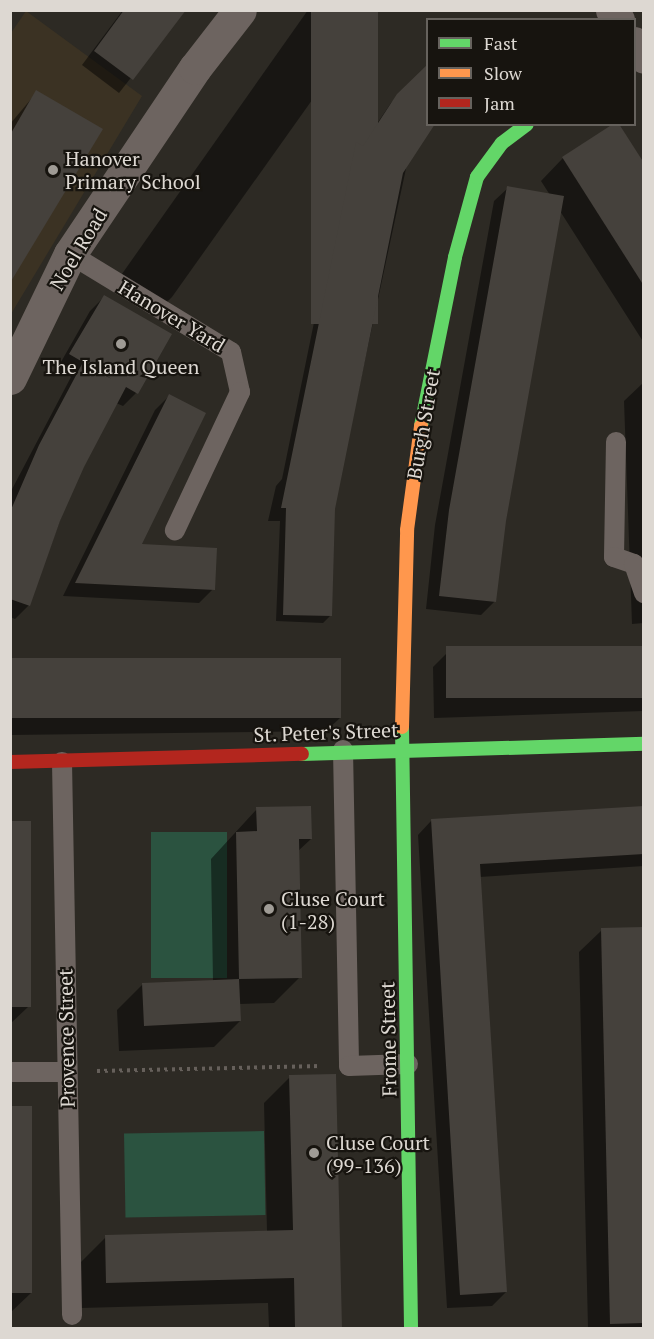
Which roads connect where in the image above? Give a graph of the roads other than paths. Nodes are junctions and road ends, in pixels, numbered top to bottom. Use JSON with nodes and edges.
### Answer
{"nodes":[{"id":1,"x":240,"y":10,"type":"edge"},
{"id":2,"x":524,"y":126,"type":"edge"},
{"id":3,"x":70,"y":254,"type":"junction"},
{"id":4,"x":10,"y":378,"type":"edge"},
{"id":5,"x":616,"y":442,"type":"dead end"},
{"id":6,"x":175,"y":530,"type":"dead end"},
{"id":7,"x":644,"y":593,"type":"edge"},
{"id":8,"x":644,"y":744,"type":"edge"},
{"id":9,"x":402,"y":749,"type":"junction"},
{"id":10,"x":343,"y":750,"type":"junction"},
{"id":11,"x":10,"y":762,"type":"edge"},
{"id":12,"x":62,"y":762,"type":"junction"},
{"id":13,"x":408,"y":1065,"type":"junction"},
{"id":14,"x":10,"y":1072,"type":"edge"},
{"id":15,"x":67,"y":1072,"type":"junction"},
{"id":16,"x":72,"y":1315,"type":"dead end"},
{"id":17,"x":411,"y":1329,"type":"edge"}],
"edges":[{"from":1,"to":3,"type":"street","name":"Noel Road"},
{"from":2,"to":9,"type":"street","name":"Burgh Street"},
{"from":3,"to":4,"type":"street","name":"Noel Road"},
{"from":3,"to":6,"type":"lane","name":"Hanover Yard"},
{"from":5,"to":7,"type":"lane"},
{"from":8,"to":9,"type":"street","name":"St. Peter's Street"},
{"from":9,"to":10,"type":"street","name":"St. Peter's Street"},
{"from":9,"to":13,"type":"street","name":"Frome Street"},
{"from":10,"to":12,"type":"street","name":"St. Peter's Street"},
{"from":10,"to":13,"type":"lane"},
{"from":11,"to":12,"type":"street","name":"St. Peter's Street"},
{"from":12,"to":15,"type":"lane","name":"Provence Street"},
{"from":13,"to":17,"type":"street","name":"Frome Street"},
{"from":14,"to":15,"type":"lane"},
{"from":15,"to":16,"type":"lane","name":"Provence Street"}]}
